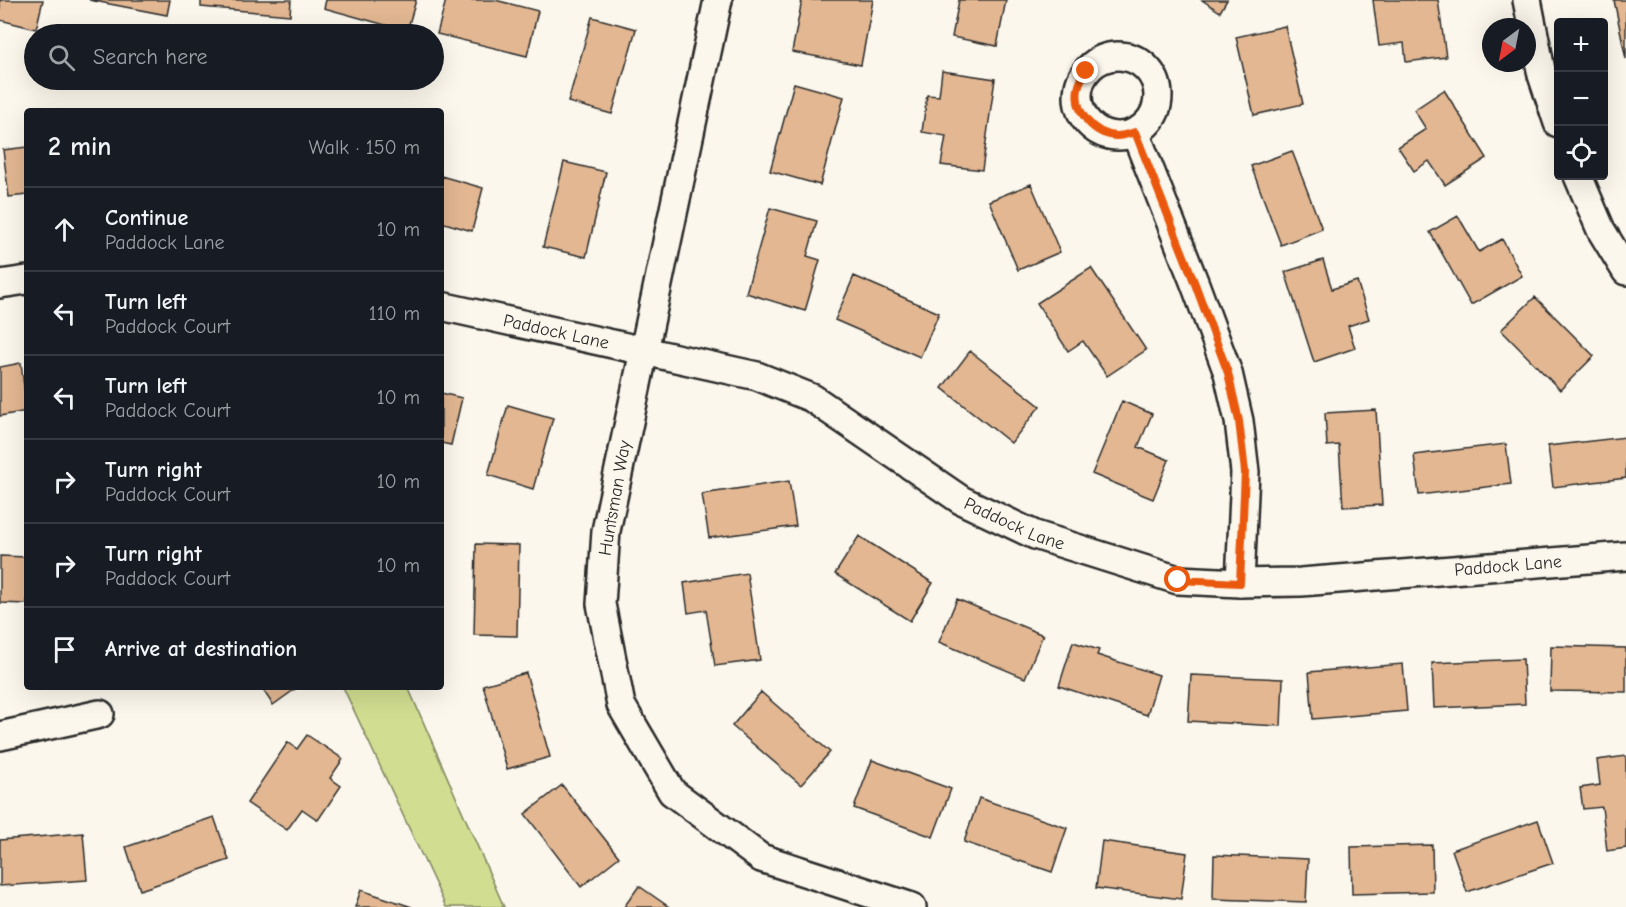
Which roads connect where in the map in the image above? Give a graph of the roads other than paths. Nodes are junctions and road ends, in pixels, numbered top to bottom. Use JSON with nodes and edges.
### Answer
{"nodes":[{"id":1,"x":718,"y":0,"type":"edge"},
{"id":2,"x":1527,"y":0,"type":"edge"},
{"id":3,"x":1554,"y":111,"type":"edge"},
{"id":4,"x":1135,"y":132,"type":"dead end"},
{"id":5,"x":1580,"y":180,"type":"edge"},
{"id":6,"x":1626,"y":271,"type":"edge"},
{"id":7,"x":24,"y":280,"type":"edge"},
{"id":8,"x":0,"y":284,"type":"edge"},
{"id":9,"x":444,"y":307,"type":"edge"},
{"id":10,"x":644,"y":350,"type":"junction"},
{"id":11,"x":1626,"y":556,"type":"edge"},
{"id":12,"x":1240,"y":583,"type":"junction"},
{"id":13,"x":100,"y":714,"type":"dead end"},
{"id":14,"x":0,"y":736,"type":"edge"},
{"id":15,"x":912,"y":907,"type":"edge"}],
"edges":[{"from":1,"to":10,"type":"street","name":"Huntsman Way"},
{"from":2,"to":3,"type":"street"},
{"from":4,"to":12,"type":"street"},
{"from":5,"to":6,"type":"street"},
{"from":7,"to":8,"type":"street"},
{"from":9,"to":10,"type":"street","name":"Paddock Lane"},
{"from":10,"to":12,"type":"street","name":"Paddock Lane"},
{"from":10,"to":15,"type":"street","name":"Huntsman Way"},
{"from":11,"to":12,"type":"street","name":"Paddock Lane"},
{"from":13,"to":14,"type":"street"}]}
